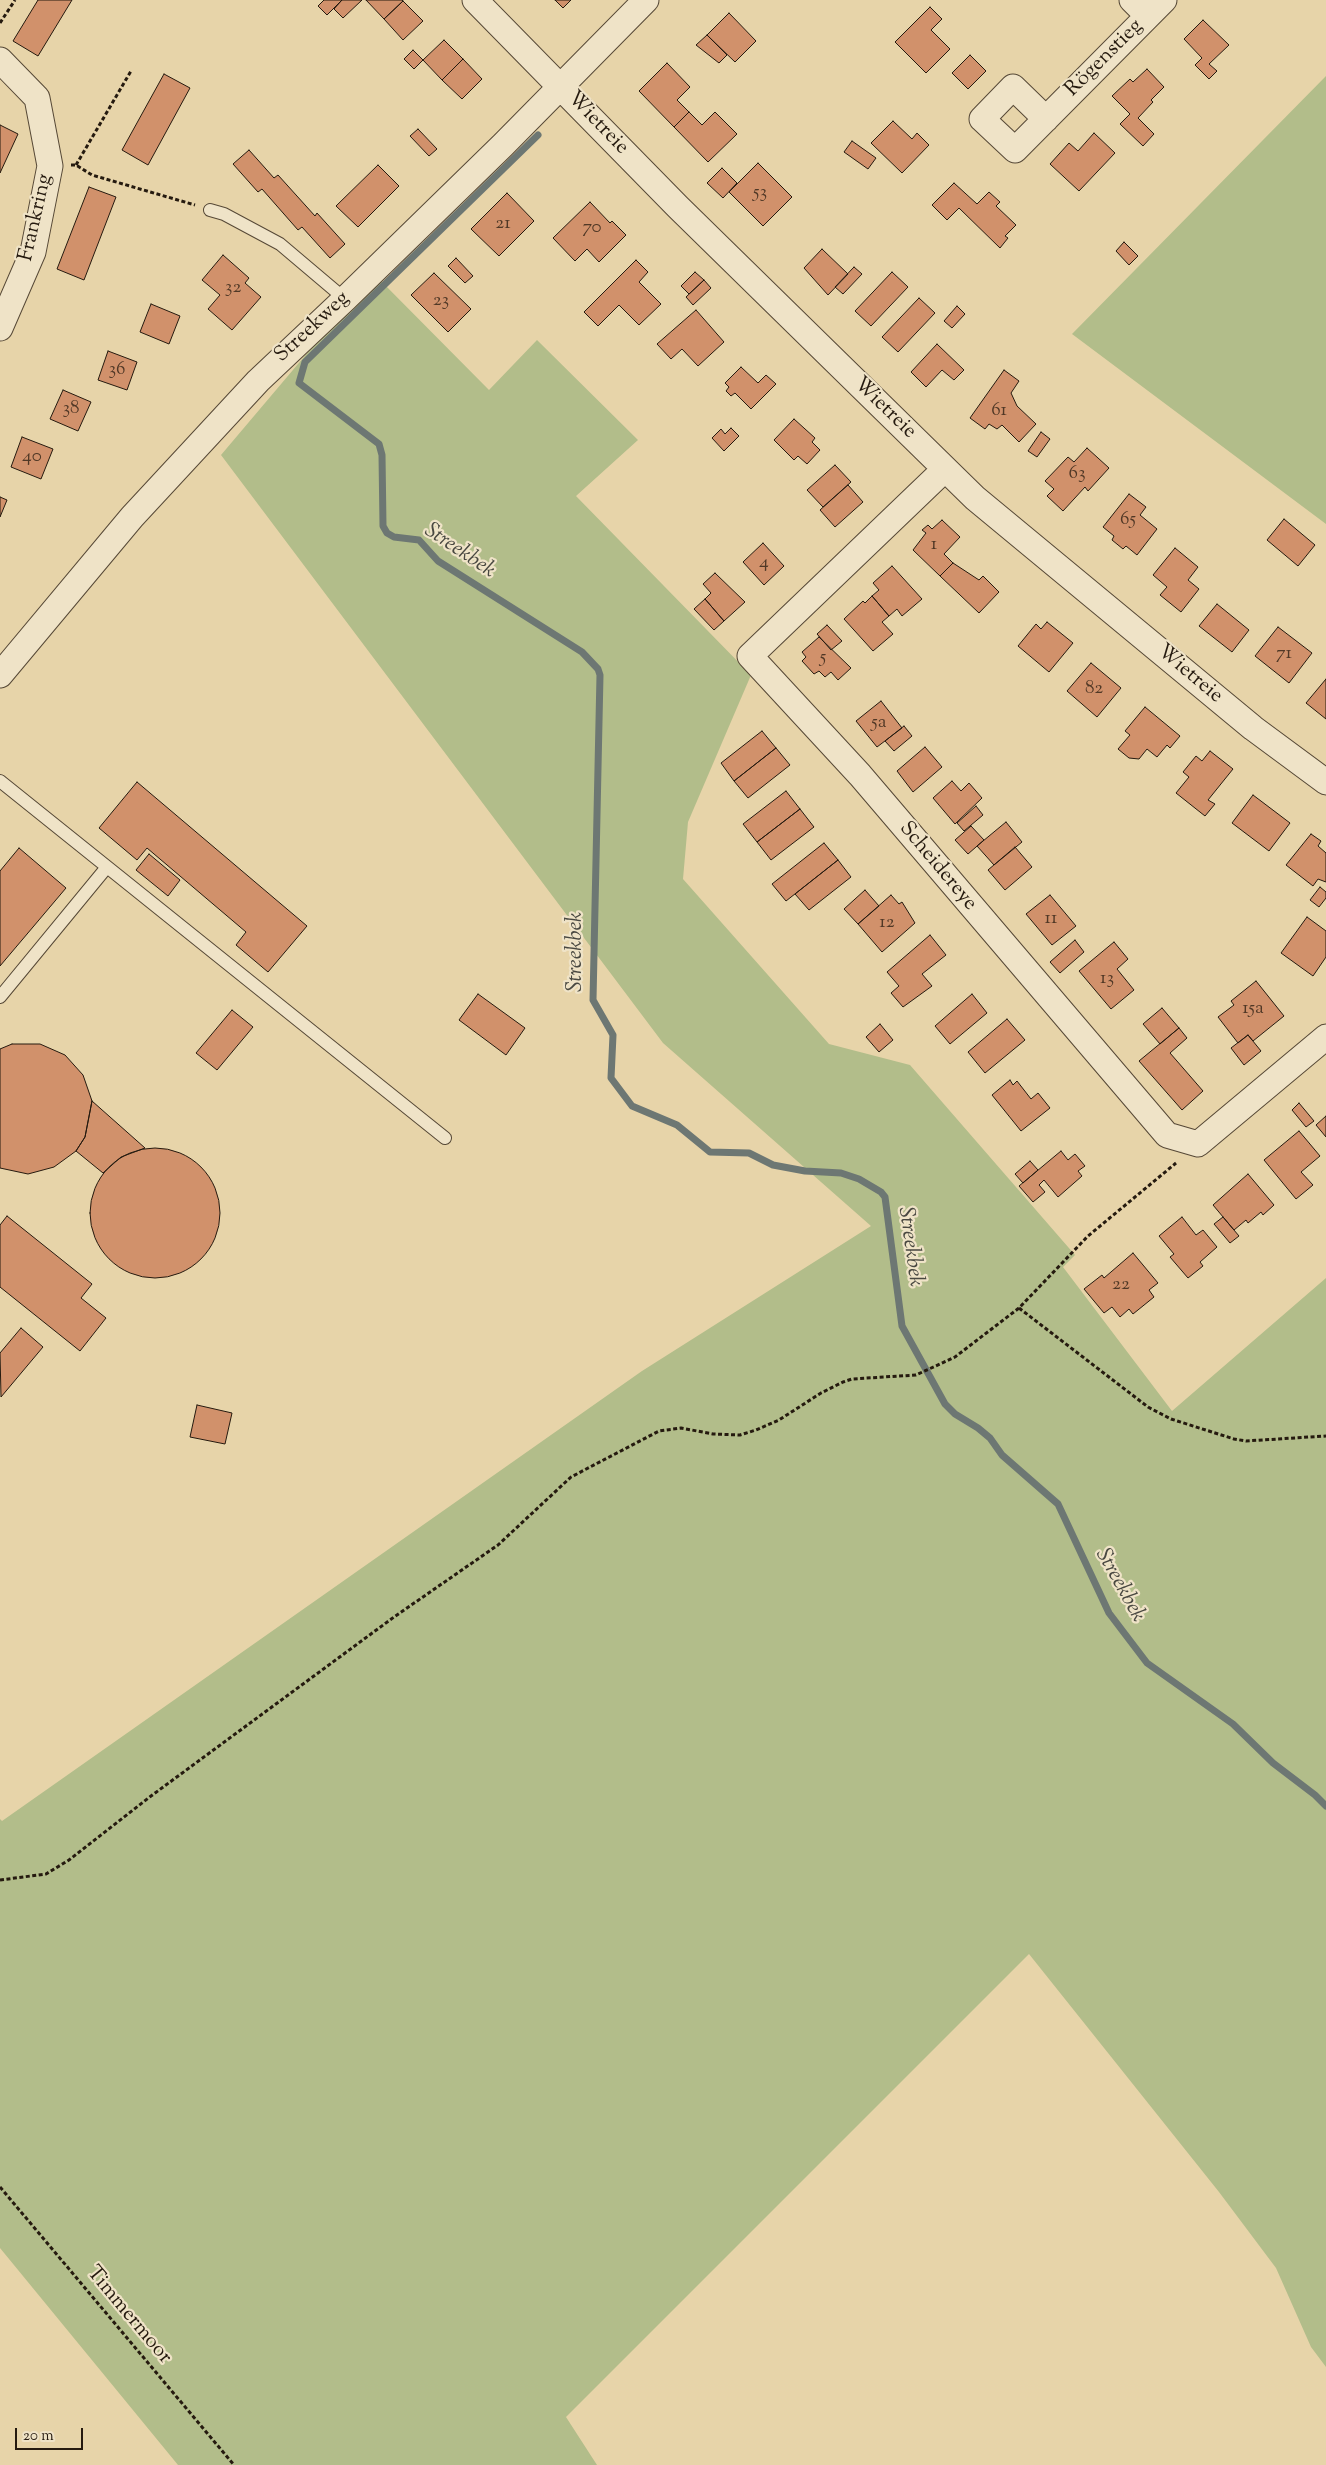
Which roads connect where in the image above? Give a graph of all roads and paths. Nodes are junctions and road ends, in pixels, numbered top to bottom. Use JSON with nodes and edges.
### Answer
{"nodes":[{"id":1,"x":16,"y":0,"type":"edge"},
{"id":2,"x":475,"y":0,"type":"edge"},
{"id":3,"x":646,"y":0,"type":"edge"},
{"id":4,"x":1148,"y":5,"type":"edge"},
{"id":5,"x":0,"y":23,"type":"edge"},
{"id":6,"x":0,"y":60,"type":"edge"},
{"id":7,"x":131,"y":71,"type":"dead end"},
{"id":8,"x":562,"y":87,"type":"junction"},
{"id":9,"x":1046,"y":119,"type":"dead end"},
{"id":10,"x":76,"y":165,"type":"junction"},
{"id":11,"x":50,"y":166,"type":"junction"},
{"id":12,"x":210,"y":210,"type":"joint"},
{"id":13,"x":345,"y":299,"type":"junction"},
{"id":14,"x":0,"y":328,"type":"edge"},
{"id":15,"x":945,"y":469,"type":"junction"},
{"id":16,"x":0,"y":675,"type":"edge"},
{"id":17,"x":0,"y":781,"type":"edge"},
{"id":18,"x":1326,"y":782,"type":"edge"},
{"id":19,"x":107,"y":867,"type":"junction"},
{"id":20,"x":0,"y":997,"type":"edge"},
{"id":21,"x":1326,"y":1037,"type":"edge"},
{"id":22,"x":445,"y":1138,"type":"dead end"},
{"id":23,"x":1198,"y":1144,"type":"junction"},
{"id":24,"x":1019,"y":1308,"type":"junction"},
{"id":25,"x":1326,"y":1436,"type":"edge"},
{"id":26,"x":0,"y":1880,"type":"edge"},
{"id":27,"x":0,"y":2187,"type":"edge"},
{"id":28,"x":234,"y":2465,"type":"edge"}],
"edges":[{"from":1,"to":5,"type":"path"},
{"from":2,"to":8,"type":"street","name":"Wietreie"},
{"from":3,"to":8,"type":"street","name":"Streekweg"},
{"from":4,"to":9,"type":"street","name":"Rögenstieg"},
{"from":6,"to":11,"type":"street","name":"Frankring"},
{"from":7,"to":10,"type":"path"},
{"from":8,"to":13,"type":"street","name":"Streekweg"},
{"from":8,"to":15,"type":"street","name":"Wietreie"},
{"from":10,"to":11,"type":"path"},
{"from":10,"to":12,"type":"path"},
{"from":11,"to":14,"type":"street","name":"Frankring"},
{"from":12,"to":13,"type":"lane"},
{"from":13,"to":16,"type":"street","name":"Streekweg"},
{"from":15,"to":18,"type":"street","name":"Wietreie"},
{"from":15,"to":23,"type":"street","name":"Scheidereye"},
{"from":17,"to":19,"type":"lane"},
{"from":19,"to":20,"type":"lane"},
{"from":19,"to":22,"type":"lane"},
{"from":21,"to":23,"type":"street"},
{"from":23,"to":24,"type":"path"},
{"from":24,"to":25,"type":"path"},
{"from":24,"to":26,"type":"path"},
{"from":27,"to":28,"type":"path","name":"Timmermoor"}]}
